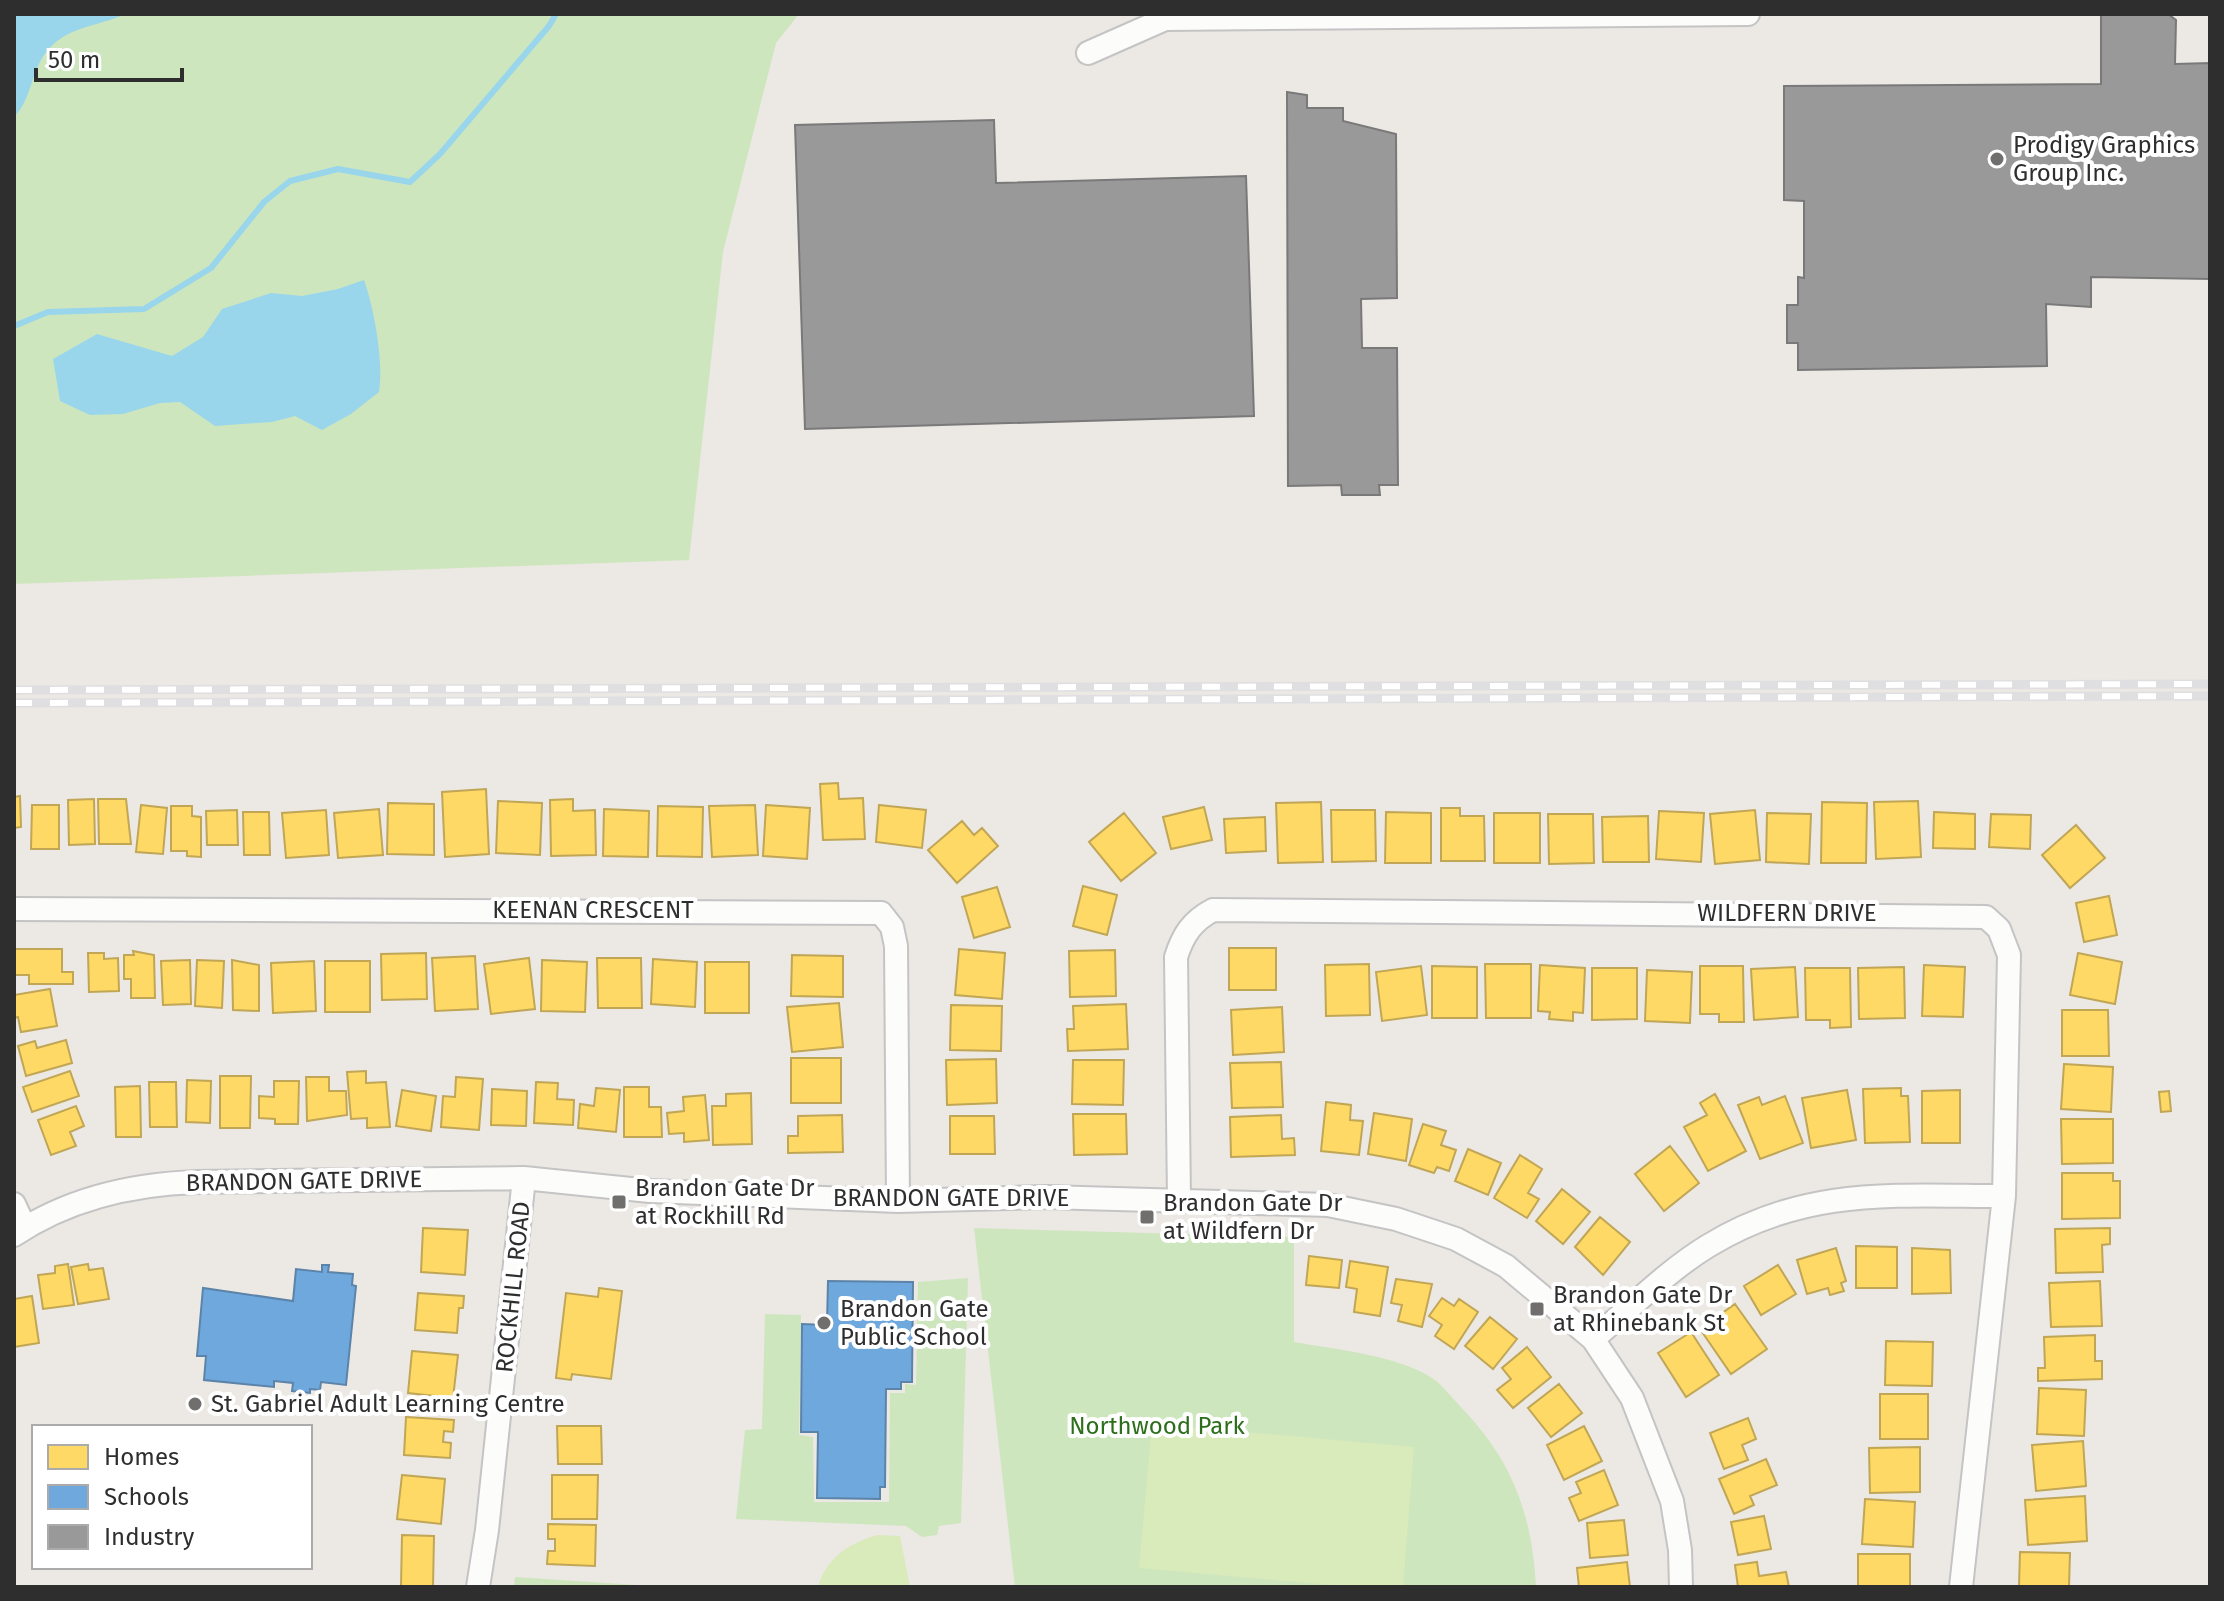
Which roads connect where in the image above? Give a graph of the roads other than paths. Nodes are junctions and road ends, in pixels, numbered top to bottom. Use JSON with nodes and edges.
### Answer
{"nodes":[{"id":1,"x":1748,"y":14,"type":"edge"},
{"id":2,"x":1088,"y":53,"type":"dead end"},
{"id":3,"x":14,"y":909,"type":"edge"},
{"id":4,"x":524,"y":1178,"type":"junction"},
{"id":5,"x":2004,"y":1196,"type":"junction"},
{"id":6,"x":1179,"y":1199,"type":"junction"},
{"id":7,"x":898,"y":1201,"type":"junction"},
{"id":8,"x":14,"y":1204,"type":"edge"},
{"id":9,"x":19,"y":1231,"type":"edge"},
{"id":10,"x":1593,"y":1339,"type":"junction"},
{"id":11,"x":478,"y":1587,"type":"edge"},
{"id":12,"x":1681,"y":1587,"type":"edge"},
{"id":13,"x":1961,"y":1587,"type":"edge"}],
"edges":[{"from":1,"to":2,"type":"street"},
{"from":3,"to":7,"type":"street","name":"KEENAN CRESCENT"},
{"from":4,"to":7,"type":"street","name":"BRANDON GATE DRIVE"},
{"from":4,"to":9,"type":"street","name":"BRANDON GATE DRIVE"},
{"from":4,"to":11,"type":"street","name":"ROCKHILL ROAD"},
{"from":5,"to":6,"type":"street","name":"WILDFERN DRIVE"},
{"from":5,"to":10,"type":"street"},
{"from":5,"to":13,"type":"street","name":"WILDFERN DRIVE"},
{"from":6,"to":7,"type":"street","name":"BRANDON GATE DRIVE"},
{"from":6,"to":10,"type":"street","name":"BRANDON GATE DRIVE"},
{"from":8,"to":9,"type":"street"},
{"from":10,"to":12,"type":"street","name":"BRANDON GATE DRIVE"}]}
